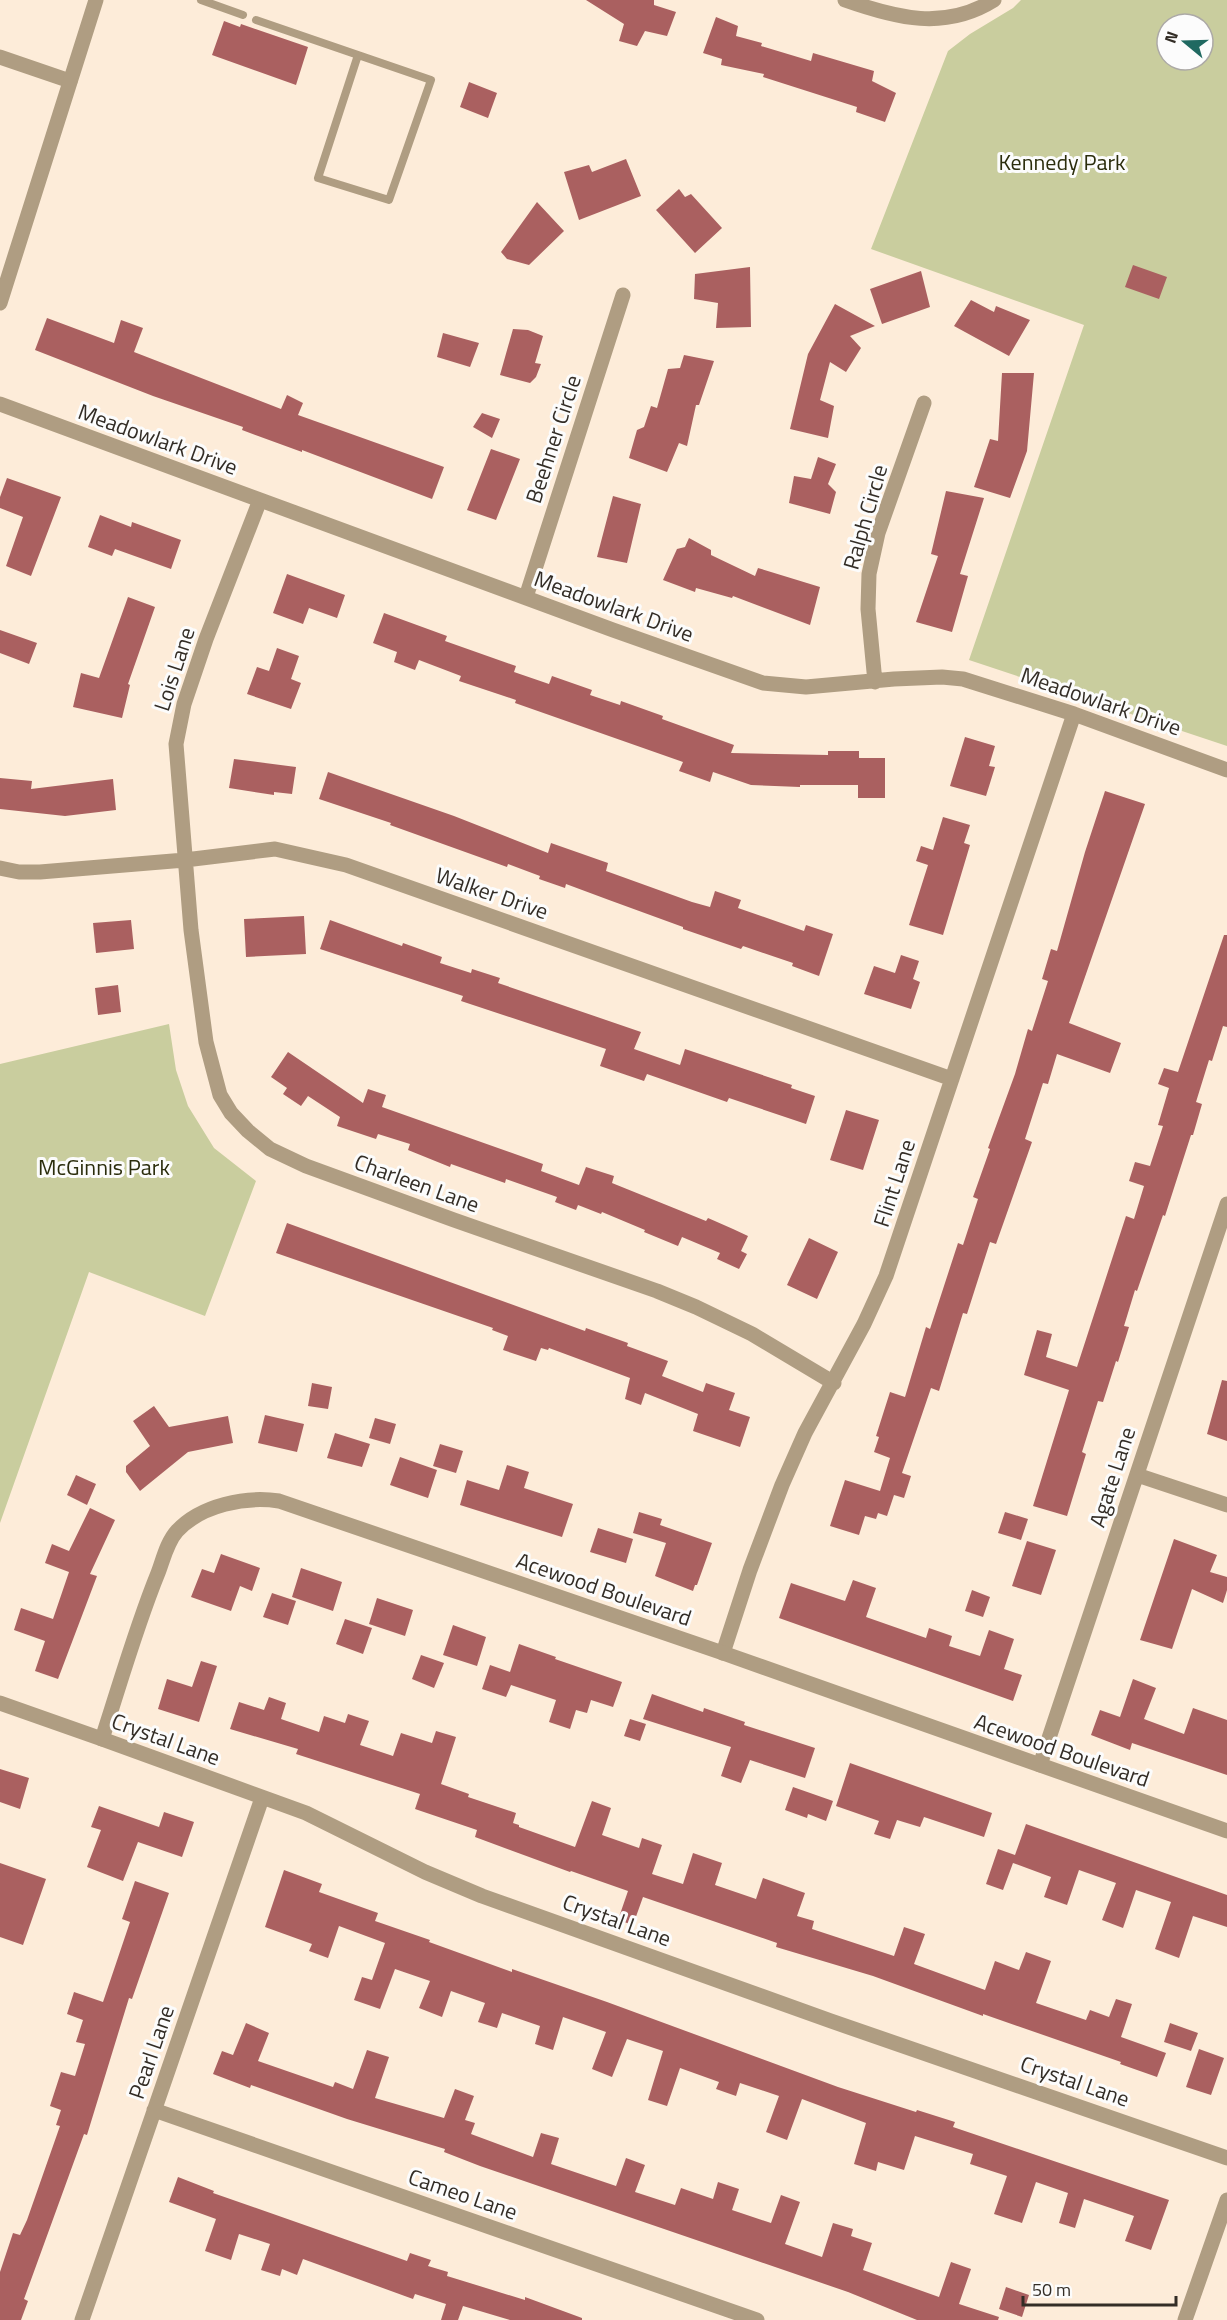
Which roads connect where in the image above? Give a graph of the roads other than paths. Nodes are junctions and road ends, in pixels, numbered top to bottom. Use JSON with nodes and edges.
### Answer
{"nodes":[{"id":1,"x":96,"y":0,"type":"edge"},
{"id":2,"x":201,"y":0,"type":"edge"},
{"id":3,"x":845,"y":0,"type":"edge"},
{"id":4,"x":994,"y":0,"type":"edge"},
{"id":5,"x":243,"y":15,"type":"dead end"},
{"id":6,"x":256,"y":20,"type":"dead end"},
{"id":7,"x":358,"y":55,"type":"junction"},
{"id":8,"x":0,"y":57,"type":"edge"},
{"id":9,"x":70,"y":81,"type":"junction"},
{"id":10,"x":623,"y":295,"type":"dead end"},
{"id":11,"x":0,"y":303,"type":"edge"},
{"id":12,"x":924,"y":403,"type":"dead end"},
{"id":13,"x":0,"y":404,"type":"edge"},
{"id":14,"x":260,"y":500,"type":"junction"},
{"id":15,"x":526,"y":597,"type":"junction"},
{"id":16,"x":875,"y":682,"type":"junction"},
{"id":17,"x":1074,"y":714,"type":"junction"},
{"id":18,"x":1227,"y":770,"type":"edge"},
{"id":19,"x":184,"y":860,"type":"junction"},
{"id":20,"x":0,"y":868,"type":"edge"},
{"id":21,"x":952,"y":1079,"type":"junction"},
{"id":22,"x":1227,"y":1204,"type":"edge"},
{"id":23,"x":834,"y":1383,"type":"junction"},
{"id":24,"x":1137,"y":1475,"type":"junction"},
{"id":25,"x":1227,"y":1504,"type":"edge"},
{"id":26,"x":723,"y":1653,"type":"junction"},
{"id":27,"x":0,"y":1703,"type":"edge"},
{"id":28,"x":102,"y":1739,"type":"junction"},
{"id":29,"x":1040,"y":1765,"type":"junction"},
{"id":30,"x":262,"y":1798,"type":"junction"},
{"id":31,"x":1227,"y":1831,"type":"edge"},
{"id":32,"x":154,"y":2110,"type":"junction"},
{"id":33,"x":1227,"y":2158,"type":"edge"},
{"id":34,"x":1227,"y":2200,"type":"edge"},
{"id":35,"x":82,"y":2320,"type":"edge"},
{"id":36,"x":757,"y":2320,"type":"edge"},
{"id":37,"x":1185,"y":2320,"type":"edge"}],
"edges":[{"from":1,"to":9,"type":"street"},
{"from":2,"to":5,"type":"lane"},
{"from":3,"to":4,"type":"street"},
{"from":6,"to":7,"type":"lane"},
{"from":7,"to":7,"type":"lane"},
{"from":8,"to":9,"type":"street"},
{"from":9,"to":11,"type":"street"},
{"from":10,"to":15,"type":"street","name":"Beehner Circle"},
{"from":12,"to":16,"type":"street","name":"Ralph Circle"},
{"from":13,"to":14,"type":"street","name":"Meadowlark Drive"},
{"from":14,"to":15,"type":"street","name":"Meadowlark Drive"},
{"from":14,"to":19,"type":"street","name":"Lois Lane"},
{"from":15,"to":16,"type":"street","name":"Meadowlark Drive"},
{"from":16,"to":17,"type":"street","name":"Meadowlark Drive"},
{"from":17,"to":18,"type":"street","name":"Meadowlark Drive"},
{"from":17,"to":21,"type":"street","name":"Flint Lane"},
{"from":19,"to":20,"type":"street","name":"Walker Drive"},
{"from":19,"to":21,"type":"street","name":"Walker Drive"},
{"from":19,"to":23,"type":"street","name":"Charleen Lane"},
{"from":21,"to":23,"type":"street","name":"Flint Lane"},
{"from":22,"to":24,"type":"street","name":"Agate Lane"},
{"from":23,"to":26,"type":"street","name":"Flint Lane"},
{"from":24,"to":25,"type":"street"},
{"from":24,"to":29,"type":"street","name":"Agate Lane"},
{"from":26,"to":28,"type":"street","name":"Acewood Boulevard"},
{"from":26,"to":29,"type":"street","name":"Acewood Boulevard"},
{"from":27,"to":28,"type":"street","name":"Crystal Lane"},
{"from":28,"to":30,"type":"street","name":"Crystal Lane"},
{"from":29,"to":31,"type":"street","name":"Acewood Boulevard"},
{"from":30,"to":32,"type":"street","name":"Pearl Lane"},
{"from":30,"to":33,"type":"street","name":"Crystal Lane"},
{"from":32,"to":35,"type":"street","name":"Pearl Lane"},
{"from":32,"to":36,"type":"street","name":"Cameo Lane"},
{"from":34,"to":37,"type":"street"}]}
